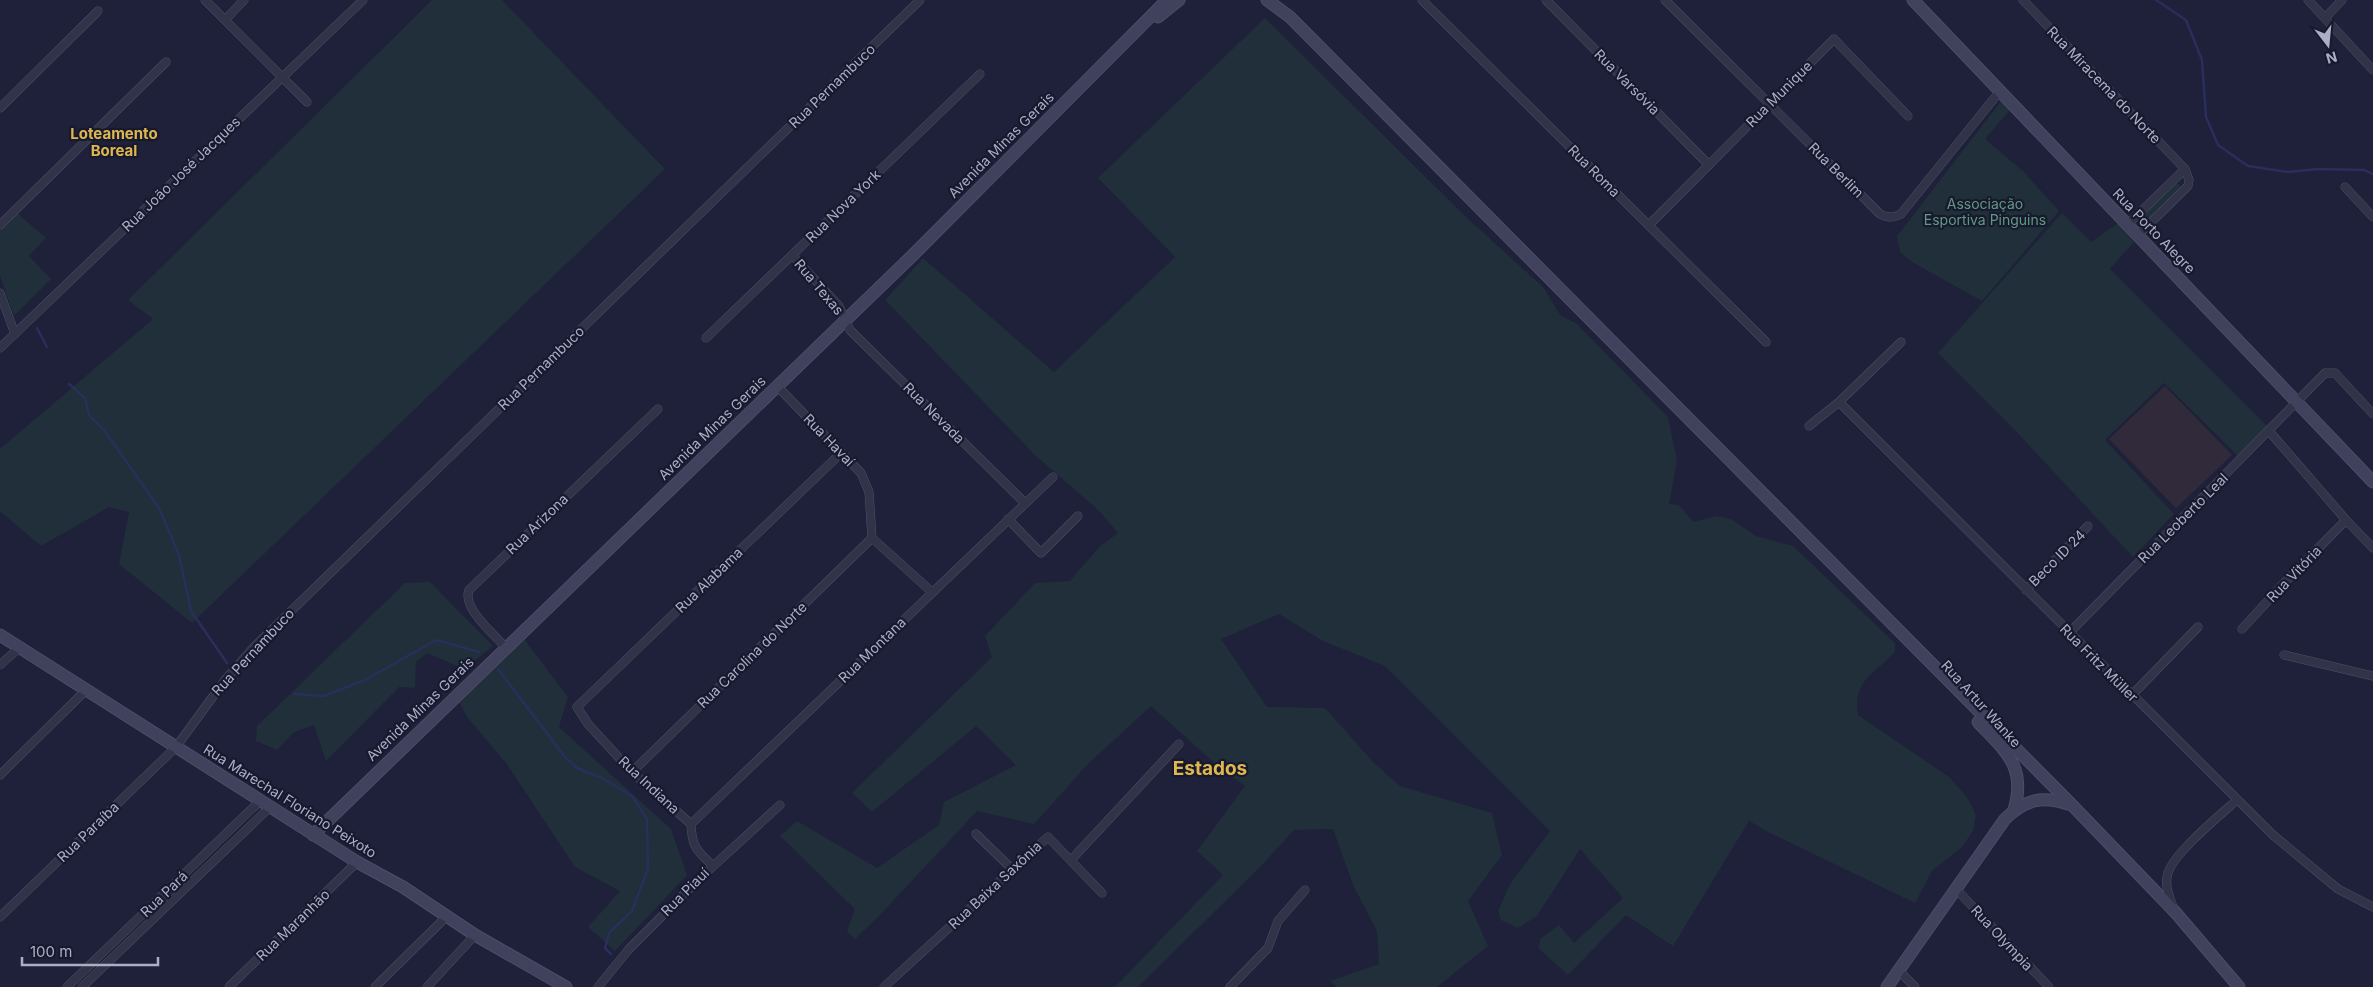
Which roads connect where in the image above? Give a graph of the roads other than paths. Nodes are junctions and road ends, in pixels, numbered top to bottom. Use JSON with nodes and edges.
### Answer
{"nodes":[{"id":1,"x":205,"y":0,"type":"edge"},
{"id":2,"x":244,"y":0,"type":"edge"},
{"id":3,"x":363,"y":0,"type":"edge"},
{"id":4,"x":920,"y":0,"type":"edge"},
{"id":5,"x":1167,"y":0,"type":"edge"},
{"id":6,"x":1179,"y":0,"type":"edge"},
{"id":7,"x":1186,"y":0,"type":"edge"},
{"id":8,"x":1267,"y":0,"type":"edge"},
{"id":9,"x":1422,"y":0,"type":"edge"},
{"id":10,"x":1546,"y":0,"type":"edge"},
{"id":11,"x":1665,"y":0,"type":"edge"},
{"id":12,"x":1913,"y":0,"type":"edge"},
{"id":13,"x":2023,"y":0,"type":"edge"},
{"id":14,"x":2308,"y":0,"type":"edge"},
{"id":15,"x":2342,"y":0,"type":"edge"},
{"id":16,"x":98,"y":11,"type":"dead end"},
{"id":17,"x":1161,"y":15,"type":"junction"},
{"id":18,"x":2325,"y":18,"type":"junction"},
{"id":19,"x":225,"y":20,"type":"junction"},
{"id":20,"x":1129,"y":39,"type":"junction"},
{"id":21,"x":166,"y":62,"type":"dead end"},
{"id":22,"x":2373,"y":70,"type":"edge"},
{"id":23,"x":980,"y":74,"type":"dead end"},
{"id":24,"x":282,"y":77,"type":"junction"},
{"id":25,"x":2000,"y":91,"type":"junction"},
{"id":26,"x":307,"y":102,"type":"dead end"},
{"id":27,"x":1770,"y":104,"type":"junction"},
{"id":28,"x":0,"y":108,"type":"edge"},
{"id":29,"x":1908,"y":116,"type":"dead end"},
{"id":30,"x":1709,"y":164,"type":"junction"},
{"id":31,"x":2185,"y":169,"type":"junction"},
{"id":32,"x":2345,"y":187,"type":"dead end"},
{"id":33,"x":2373,"y":217,"type":"edge"},
{"id":34,"x":1649,"y":225,"type":"junction"},
{"id":35,"x":2127,"y":225,"type":"junction"},
{"id":36,"x":0,"y":226,"type":"edge"},
{"id":37,"x":2137,"y":236,"type":"junction"},
{"id":38,"x":792,"y":255,"type":"junction"},
{"id":39,"x":0,"y":293,"type":"edge"},
{"id":40,"x":846,"y":320,"type":"junction"},
{"id":41,"x":15,"y":334,"type":"junction"},
{"id":42,"x":706,"y":338,"type":"dead end"},
{"id":43,"x":1766,"y":342,"type":"dead end"},
{"id":44,"x":1901,"y":342,"type":"dead end"},
{"id":45,"x":0,"y":348,"type":"edge"},
{"id":46,"x":777,"y":386,"type":"junction"},
{"id":47,"x":1839,"y":402,"type":"junction"},
{"id":48,"x":2297,"y":403,"type":"junction"},
{"id":49,"x":658,"y":409,"type":"dead end"},
{"id":50,"x":2373,"y":414,"type":"edge"},
{"id":51,"x":1809,"y":426,"type":"dead end"},
{"id":52,"x":2269,"y":431,"type":"junction"},
{"id":53,"x":841,"y":453,"type":"junction"},
{"id":54,"x":1053,"y":477,"type":"dead end"},
{"id":55,"x":2373,"y":482,"type":"edge"},
{"id":56,"x":1025,"y":503,"type":"junction"},
{"id":57,"x":1078,"y":516,"type":"dead end"},
{"id":58,"x":1008,"y":519,"type":"junction"},
{"id":59,"x":2346,"y":520,"type":"junction"},
{"id":60,"x":2088,"y":526,"type":"dead end"},
{"id":61,"x":872,"y":538,"type":"junction"},
{"id":62,"x":2373,"y":548,"type":"edge"},
{"id":63,"x":2026,"y":590,"type":"junction"},
{"id":64,"x":932,"y":592,"type":"junction"},
{"id":65,"x":2198,"y":627,"type":"dead end"},
{"id":66,"x":1895,"y":628,"type":"junction"},
{"id":67,"x":2242,"y":629,"type":"dead end"},
{"id":68,"x":2069,"y":633,"type":"junction"},
{"id":69,"x":0,"y":635,"type":"edge"},
{"id":70,"x":505,"y":647,"type":"junction"},
{"id":71,"x":19,"y":648,"type":"junction"},
{"id":72,"x":2284,"y":655,"type":"dead end"},
{"id":73,"x":0,"y":665,"type":"edge"},
{"id":74,"x":2373,"y":676,"type":"edge"},
{"id":75,"x":86,"y":690,"type":"junction"},
{"id":76,"x":2132,"y":695,"type":"junction"},
{"id":77,"x":577,"y":707,"type":"joint"},
{"id":78,"x":1179,"y":744,"type":"dead end"},
{"id":79,"x":176,"y":747,"type":"junction"},
{"id":80,"x":632,"y":772,"type":"junction"},
{"id":81,"x":0,"y":775,"type":"edge"},
{"id":82,"x":2237,"y":800,"type":"junction"},
{"id":83,"x":265,"y":804,"type":"junction"},
{"id":84,"x":780,"y":805,"type":"dead end"},
{"id":85,"x":2072,"y":805,"type":"junction"},
{"id":86,"x":2014,"y":810,"type":"junction"},
{"id":87,"x":691,"y":824,"type":"junction"},
{"id":88,"x":233,"y":828,"type":"junction"},
{"id":89,"x":976,"y":834,"type":"dead end"},
{"id":90,"x":241,"y":835,"type":"junction"},
{"id":91,"x":313,"y":835,"type":"junction"},
{"id":92,"x":199,"y":860,"type":"junction"},
{"id":93,"x":1071,"y":860,"type":"junction"},
{"id":94,"x":357,"y":862,"type":"junction"},
{"id":95,"x":712,"y":865,"type":"junction"},
{"id":96,"x":206,"y":868,"type":"junction"},
{"id":97,"x":1012,"y":869,"type":"junction"},
{"id":98,"x":183,"y":876,"type":"junction"},
{"id":99,"x":190,"y":883,"type":"junction"},
{"id":100,"x":1956,"y":889,"type":"junction"},
{"id":101,"x":1305,"y":890,"type":"dead end"},
{"id":102,"x":1102,"y":893,"type":"dead end"},
{"id":103,"x":2373,"y":907,"type":"edge"},
{"id":104,"x":146,"y":911,"type":"junction"},
{"id":105,"x":2176,"y":913,"type":"junction"},
{"id":106,"x":0,"y":916,"type":"edge"},
{"id":107,"x":446,"y":917,"type":"junction"},
{"id":108,"x":154,"y":918,"type":"junction"},
{"id":109,"x":475,"y":936,"type":"junction"},
{"id":110,"x":109,"y":946,"type":"junction"},
{"id":111,"x":117,"y":954,"type":"junction"},
{"id":112,"x":1898,"y":970,"type":"junction"},
{"id":113,"x":68,"y":987,"type":"edge"},
{"id":114,"x":82,"y":987,"type":"edge"},
{"id":115,"x":228,"y":987,"type":"edge"},
{"id":116,"x":375,"y":987,"type":"edge"},
{"id":117,"x":426,"y":987,"type":"edge"},
{"id":118,"x":566,"y":987,"type":"edge"},
{"id":119,"x":598,"y":987,"type":"edge"},
{"id":120,"x":884,"y":987,"type":"edge"},
{"id":121,"x":1230,"y":987,"type":"edge"},
{"id":122,"x":1887,"y":987,"type":"edge"},
{"id":123,"x":1915,"y":987,"type":"edge"},
{"id":124,"x":2049,"y":987,"type":"edge"},
{"id":125,"x":2238,"y":987,"type":"edge"}],
"edges":[{"from":1,"to":19,"type":"street"},
{"from":2,"to":19,"type":"street"},
{"from":3,"to":24,"type":"street","name":"Rua João José Jacques"},
{"from":4,"to":79,"type":"street","name":"Rua Pernambuco"},
{"from":5,"to":20,"type":"street","name":"Avenida Minas Gerais"},
{"from":6,"to":17,"type":"street","name":"Avenida Minas Gerais"},
{"from":7,"to":17,"type":"street"},
{"from":8,"to":66,"type":"street"},
{"from":9,"to":34,"type":"street","name":"Rua Roma"},
{"from":10,"to":30,"type":"street","name":"Rua Varsóvia"},
{"from":11,"to":27,"type":"street","name":"Rua Berlim"},
{"from":12,"to":25,"type":"street","name":"Rua Porto Alegre"},
{"from":13,"to":31,"type":"street","name":"Rua Miracema do Norte"},
{"from":14,"to":18,"type":"street"},
{"from":15,"to":18,"type":"street"},
{"from":16,"to":28,"type":"street"},
{"from":17,"to":20,"type":"street","name":"Avenida Minas Gerais"},
{"from":18,"to":22,"type":"street"},
{"from":19,"to":24,"type":"street"},
{"from":20,"to":40,"type":"street","name":"Avenida Minas Gerais"},
{"from":21,"to":36,"type":"street"},
{"from":23,"to":38,"type":"street","name":"Rua Nova York"},
{"from":24,"to":26,"type":"street"},
{"from":24,"to":41,"type":"street","name":"Rua João José Jacques"},
{"from":25,"to":27,"type":"street","name":"Rua Berlim"},
{"from":25,"to":35,"type":"street","name":"Rua Porto Alegre"},
{"from":27,"to":29,"type":"street","name":"Rua Munique"},
{"from":27,"to":30,"type":"street","name":"Rua Munique"},
{"from":30,"to":34,"type":"street","name":"Rua Munique"},
{"from":31,"to":35,"type":"street"},
{"from":31,"to":37,"type":"street"},
{"from":32,"to":33,"type":"street"},
{"from":34,"to":43,"type":"street","name":"Rua Roma"},
{"from":35,"to":37,"type":"street","name":"Rua Porto Alegre"},
{"from":37,"to":48,"type":"street","name":"Rua Porto Alegre"},
{"from":38,"to":40,"type":"street","name":"Rua Texas"},
{"from":38,"to":42,"type":"street","name":"Rua Nova York"},
{"from":39,"to":41,"type":"street"},
{"from":40,"to":46,"type":"street","name":"Avenida Minas Gerais"},
{"from":40,"to":56,"type":"street","name":"Rua Nevada"},
{"from":41,"to":45,"type":"street","name":"Rua João José Jacques"},
{"from":44,"to":47,"type":"street"},
{"from":46,"to":53,"type":"street","name":"Rua Havaí"},
{"from":46,"to":70,"type":"street","name":"Avenida Minas Gerais"},
{"from":47,"to":51,"type":"street"},
{"from":47,"to":63,"type":"street","name":"Rua Fritz Müller"},
{"from":48,"to":50,"type":"street","name":"Rua Leoberto Leal"},
{"from":48,"to":52,"type":"street","name":"Rua Leoberto Leal"},
{"from":48,"to":55,"type":"street","name":"Rua Porto Alegre"},
{"from":49,"to":70,"type":"street","name":"Rua Arizona"},
{"from":52,"to":59,"type":"street"},
{"from":52,"to":68,"type":"street","name":"Rua Leoberto Leal"},
{"from":53,"to":61,"type":"street","name":"Rua Havaí"},
{"from":53,"to":77,"type":"street","name":"Rua Alabama"},
{"from":54,"to":56,"type":"street","name":"Rua Montana"},
{"from":56,"to":58,"type":"street","name":"Rua Montana"},
{"from":57,"to":58,"type":"street"},
{"from":58,"to":64,"type":"street","name":"Rua Montana"},
{"from":59,"to":62,"type":"street"},
{"from":59,"to":67,"type":"street","name":"Rua Vitória"},
{"from":60,"to":63,"type":"street","name":"Beco ID 24"},
{"from":61,"to":64,"type":"street"},
{"from":61,"to":80,"type":"street","name":"Rua Carolina do Norte"},
{"from":63,"to":68,"type":"street","name":"Rua Fritz Müller"},
{"from":64,"to":87,"type":"street","name":"Rua Montana"},
{"from":65,"to":76,"type":"street"},
{"from":66,"to":85,"type":"street"},
{"from":66,"to":86,"type":"street","name":"Rua Artur Wanke"},
{"from":68,"to":76,"type":"street","name":"Rua Fritz Müller"},
{"from":69,"to":71,"type":"street","name":"Rua Marechal Floriano Peixoto"},
{"from":70,"to":91,"type":"street","name":"Avenida Minas Gerais"},
{"from":71,"to":73,"type":"street"},
{"from":71,"to":75,"type":"street","name":"Rua Marechal Floriano Peixoto"},
{"from":72,"to":74,"type":"street"},
{"from":75,"to":79,"type":"street","name":"Rua Marechal Floriano Peixoto"},
{"from":75,"to":81,"type":"street"},
{"from":76,"to":82,"type":"street","name":"Rua Fritz Müller"},
{"from":77,"to":80,"type":"street","name":"Rua Indiana"},
{"from":78,"to":93,"type":"street"},
{"from":79,"to":83,"type":"street","name":"Rua Marechal Floriano Peixoto"},
{"from":79,"to":106,"type":"street","name":"Rua Paraíba"},
{"from":80,"to":87,"type":"street","name":"Rua Indiana"},
{"from":82,"to":103,"type":"street","name":"Rua Fritz Müller"},
{"from":82,"to":105,"type":"street"},
{"from":83,"to":88,"type":"street","name":"Rua Pará"},
{"from":83,"to":90,"type":"street","name":"Rua Pará"},
{"from":83,"to":91,"type":"street","name":"Rua Marechal Floriano Peixoto"},
{"from":84,"to":95,"type":"street","name":"Rua Piauí"},
{"from":85,"to":86,"type":"street","name":"Rua Artur Wanke"},
{"from":85,"to":105,"type":"street"},
{"from":86,"to":100,"type":"street","name":"Rua Artur Wanke"},
{"from":87,"to":95,"type":"street","name":"Rua Indiana"},
{"from":88,"to":90,"type":"street"},
{"from":88,"to":92,"type":"street","name":"Rua Pará"},
{"from":89,"to":97,"type":"street"},
{"from":90,"to":96,"type":"street","name":"Rua Pará"},
{"from":91,"to":94,"type":"street","name":"Rua Marechal Floriano Peixoto"},
{"from":92,"to":96,"type":"street"},
{"from":92,"to":98,"type":"street","name":"Rua Pará"},
{"from":93,"to":97,"type":"street","name":"Rua Baixa Saxônia"},
{"from":93,"to":102,"type":"street","name":"Rua Baixa Saxônia"},
{"from":94,"to":107,"type":"street","name":"Rua Marechal Floriano Peixoto"},
{"from":94,"to":115,"type":"street","name":"Rua Maranhão"},
{"from":95,"to":119,"type":"street","name":"Rua Piauí"},
{"from":96,"to":99,"type":"street","name":"Rua Pará"},
{"from":97,"to":120,"type":"street","name":"Rua Baixa Saxônia"},
{"from":98,"to":99,"type":"street"},
{"from":98,"to":104,"type":"street","name":"Rua Pará"},
{"from":99,"to":108,"type":"street","name":"Rua Pará"},
{"from":100,"to":112,"type":"street","name":"Rua Artur Wanke"},
{"from":100,"to":124,"type":"street","name":"Rua Olympia"},
{"from":101,"to":121,"type":"street"},
{"from":104,"to":108,"type":"street"},
{"from":104,"to":110,"type":"street","name":"Rua Pará"},
{"from":105,"to":125,"type":"street"},
{"from":107,"to":109,"type":"street","name":"Rua Marechal Floriano Peixoto"},
{"from":107,"to":116,"type":"street"},
{"from":108,"to":111,"type":"street","name":"Rua Pará"},
{"from":109,"to":117,"type":"street"},
{"from":109,"to":118,"type":"street","name":"Rua Marechal Floriano Peixoto"},
{"from":110,"to":111,"type":"street"},
{"from":110,"to":113,"type":"street","name":"Rua Pará"},
{"from":111,"to":114,"type":"street","name":"Rua Pará"},
{"from":112,"to":122,"type":"street","name":"Rua Artur Wanke"},
{"from":112,"to":123,"type":"street"}]}
